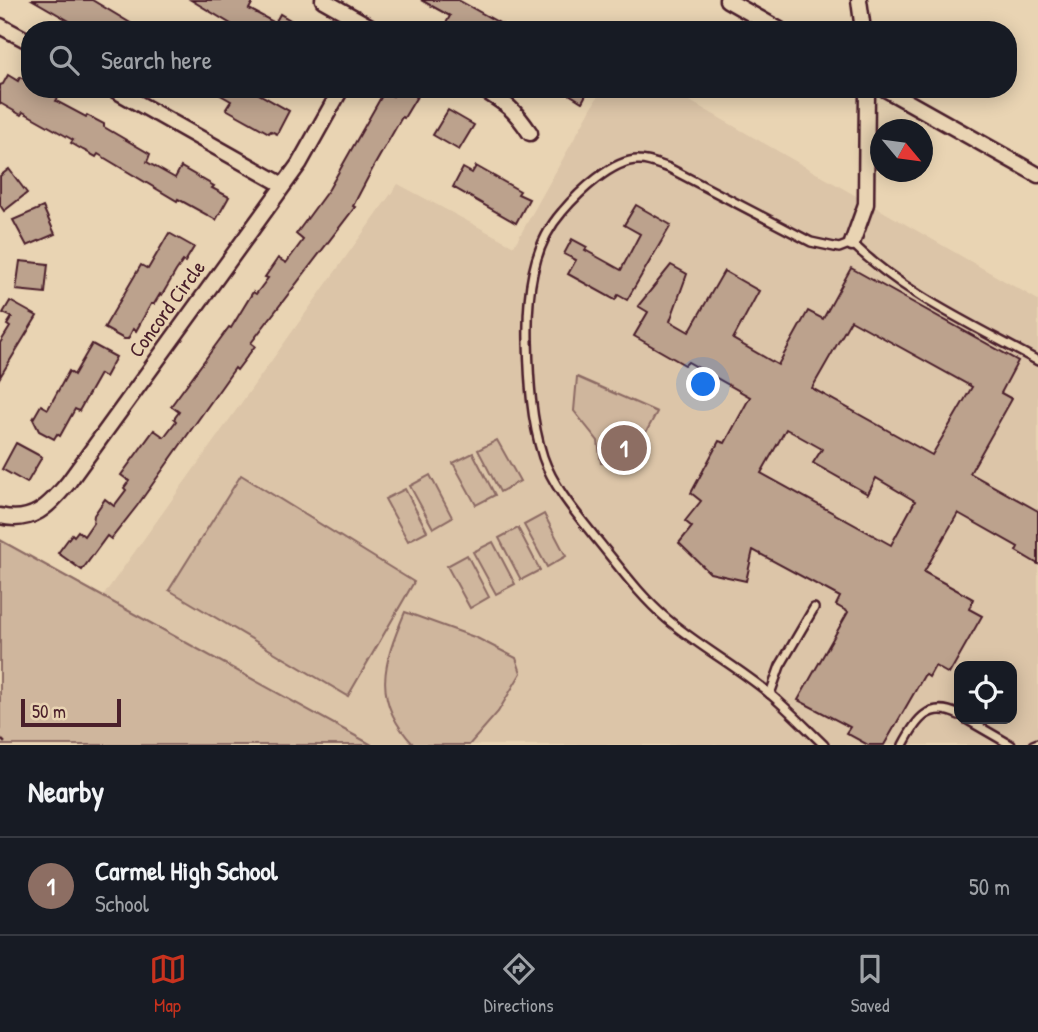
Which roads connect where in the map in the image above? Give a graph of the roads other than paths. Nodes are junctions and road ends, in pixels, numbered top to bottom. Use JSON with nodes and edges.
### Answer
{"nodes":[{"id":1,"x":323,"y":0,"type":"edge"},
{"id":2,"x":727,"y":0,"type":"edge"},
{"id":3,"x":859,"y":0,"type":"edge"},
{"id":4,"x":360,"y":21,"type":"edge"},
{"id":5,"x":764,"y":21,"type":"edge"},
{"id":6,"x":862,"y":21,"type":"edge"},
{"id":7,"x":0,"y":26,"type":"edge"},
{"id":8,"x":21,"y":37,"type":"edge"},
{"id":9,"x":129,"y":98,"type":"edge"},
{"id":10,"x":336,"y":98,"type":"edge"},
{"id":11,"x":497,"y":98,"type":"edge"},
{"id":12,"x":867,"y":98,"type":"edge"},
{"id":13,"x":901,"y":98,"type":"edge"},
{"id":14,"x":530,"y":133,"type":"dead end"},
{"id":15,"x":1038,"y":175,"type":"edge"},
{"id":16,"x":283,"y":184,"type":"junction"},
{"id":17,"x":852,"y":243,"type":"junction"},
{"id":18,"x":1038,"y":361,"type":"edge"},
{"id":19,"x":0,"y":516,"type":"edge"},
{"id":20,"x":814,"y":608,"type":"dead end"},
{"id":21,"x":770,"y":694,"type":"junction"},
{"id":22,"x":954,"y":712,"type":"edge"},
{"id":23,"x":974,"y":724,"type":"edge"},
{"id":24,"x":1038,"y":743,"type":"edge"},
{"id":25,"x":824,"y":745,"type":"edge"},
{"id":26,"x":903,"y":745,"type":"edge"},
{"id":27,"x":1010,"y":745,"type":"edge"},
{"id":28,"x":1033,"y":745,"type":"edge"}],
"edges":[{"from":1,"to":4,"type":"street"},
{"from":2,"to":5,"type":"street"},
{"from":3,"to":6,"type":"street"},
{"from":7,"to":8,"type":"street"},
{"from":9,"to":16,"type":"street"},
{"from":10,"to":16,"type":"street","name":"Concord Circle"},
{"from":11,"to":14,"type":"street"},
{"from":12,"to":17,"type":"street"},
{"from":13,"to":15,"type":"street"},
{"from":16,"to":19,"type":"street","name":"Concord Circle"},
{"from":17,"to":18,"type":"lane"},
{"from":17,"to":21,"type":"lane"},
{"from":20,"to":21,"type":"lane"},
{"from":21,"to":25,"type":"lane"},
{"from":22,"to":26,"type":"lane"},
{"from":23,"to":27,"type":"lane"},
{"from":24,"to":28,"type":"lane"}]}
